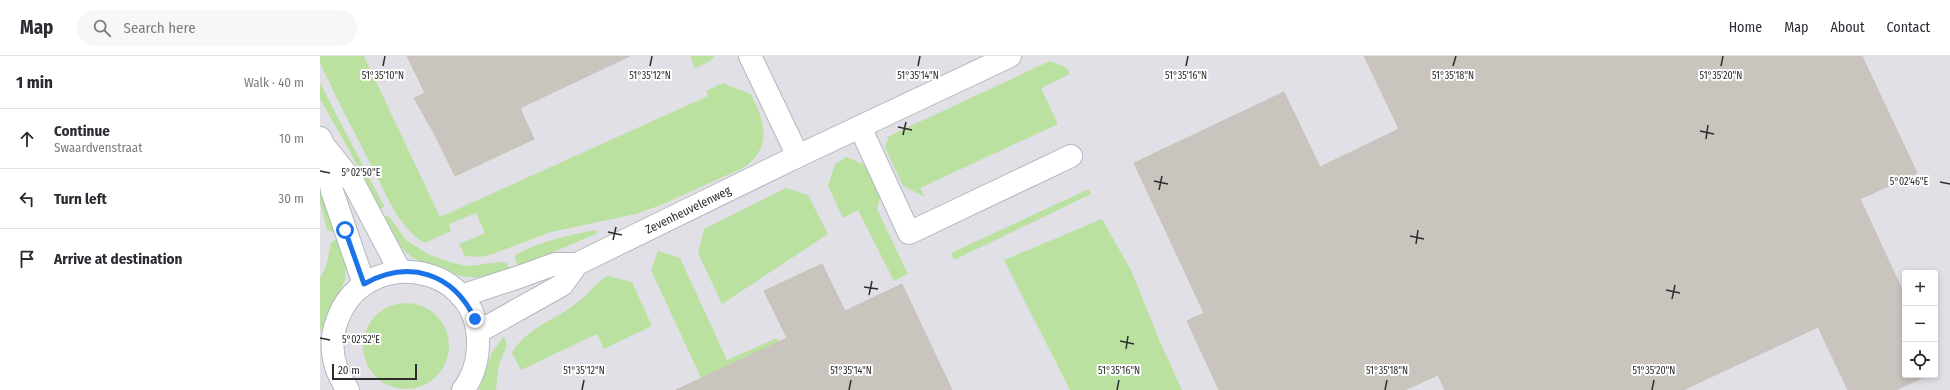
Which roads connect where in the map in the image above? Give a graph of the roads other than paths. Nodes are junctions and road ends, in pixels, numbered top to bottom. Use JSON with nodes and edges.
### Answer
{"nodes":[{"id":1,"x":750,"y":56,"type":"edge"},
{"id":2,"x":1010,"y":56,"type":"edge"},
{"id":3,"x":860,"y":127,"type":"junction"},
{"id":4,"x":322,"y":142,"type":"edge"},
{"id":5,"x":798,"y":156,"type":"junction"},
{"id":6,"x":1071,"y":156,"type":"dead end"},
{"id":7,"x":577,"y":264,"type":"junction"},
{"id":8,"x":400,"y":271,"type":"junction"},
{"id":9,"x":364,"y":284,"type":"junction"},
{"id":10,"x":461,"y":296,"type":"junction"},
{"id":11,"x":478,"y":332,"type":"junction"},
{"id":12,"x":326,"y":354,"type":"edge"},
{"id":13,"x":348,"y":390,"type":"edge"},
{"id":14,"x":463,"y":390,"type":"edge"}],
"edges":[{"from":1,"to":5,"type":"street"},
{"from":2,"to":3,"type":"street","name":"Zevenheuvelenweg"},
{"from":3,"to":5,"type":"street","name":"Zevenheuvelenweg"},
{"from":3,"to":6,"type":"street"},
{"from":4,"to":8,"type":"street"},
{"from":4,"to":9,"type":"street"},
{"from":5,"to":7,"type":"street","name":"Zevenheuvelenweg"},
{"from":7,"to":10,"type":"street","name":"Zevenheuvelenweg"},
{"from":7,"to":11,"type":"street","name":"Zevenheuvelenweg"},
{"from":8,"to":9,"type":"street"},
{"from":8,"to":10,"type":"street"},
{"from":9,"to":12,"type":"street"},
{"from":10,"to":11,"type":"street"},
{"from":11,"to":14,"type":"street"},
{"from":12,"to":13,"type":"street"}]}
